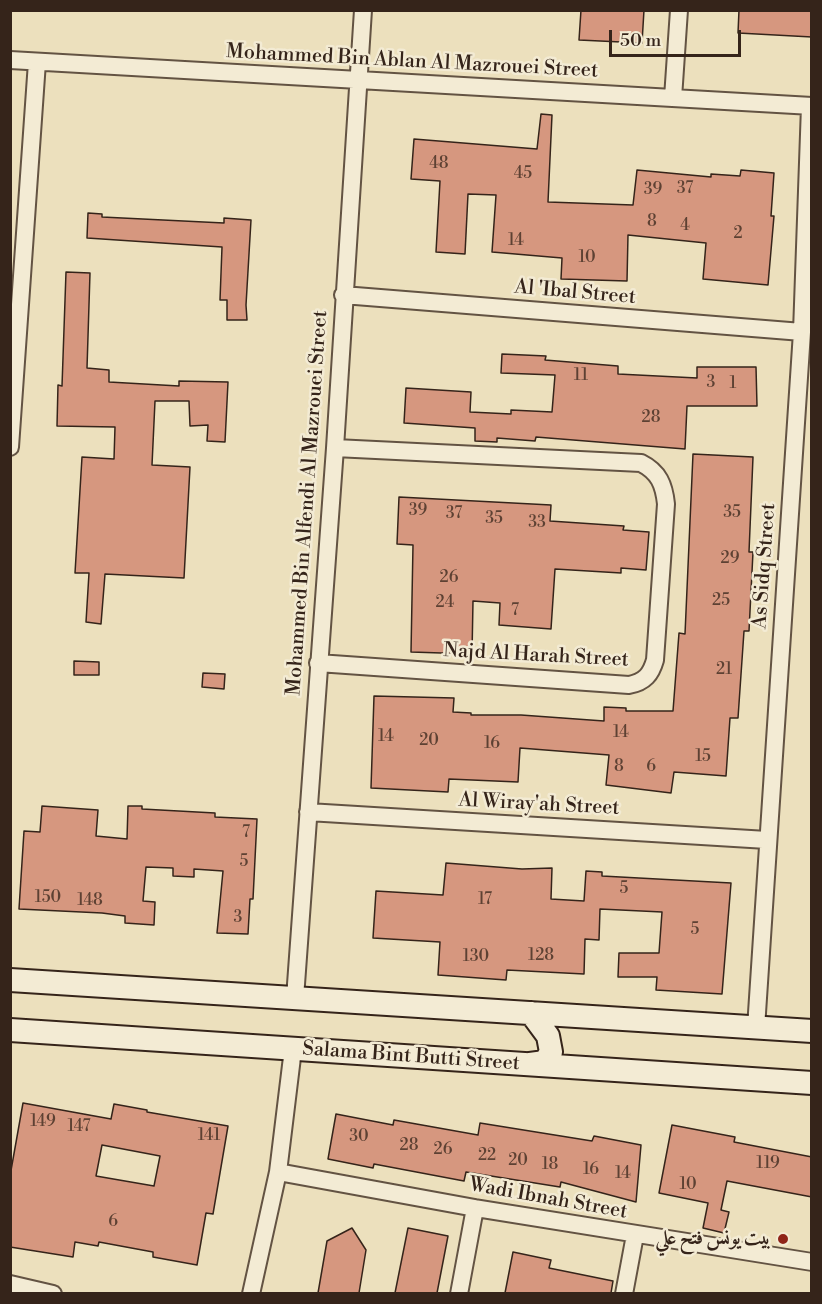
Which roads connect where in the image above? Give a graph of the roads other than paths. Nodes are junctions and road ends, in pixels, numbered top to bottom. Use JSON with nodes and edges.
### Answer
{"nodes":[{"id":1,"x":363,"y":10,"type":"edge"},
{"id":2,"x":679,"y":10,"type":"edge"},
{"id":3,"x":10,"y":60,"type":"edge"},
{"id":4,"x":37,"y":62,"type":"junction"},
{"id":5,"x":358,"y":80,"type":"junction"},
{"id":6,"x":673,"y":98,"type":"junction"},
{"id":7,"x":811,"y":106,"type":"edge"},
{"id":8,"x":343,"y":295,"type":"junction"},
{"id":9,"x":802,"y":332,"type":"junction"},
{"id":10,"x":10,"y":447,"type":"edge"},
{"id":11,"x":335,"y":448,"type":"junction"},
{"id":12,"x":318,"y":663,"type":"junction"},
{"id":13,"x":308,"y":812,"type":"junction"},
{"id":14,"x":767,"y":840,"type":"junction"},
{"id":15,"x":10,"y":980,"type":"edge"},
{"id":16,"x":295,"y":998,"type":"junction"},
{"id":17,"x":531,"y":1013,"type":"junction"},
{"id":18,"x":756,"y":1028,"type":"junction"},
{"id":19,"x":10,"y":1030,"type":"edge"},
{"id":20,"x":812,"y":1030,"type":"edge"},
{"id":21,"x":293,"y":1049,"type":"junction"},
{"id":22,"x":526,"y":1064,"type":"junction"},
{"id":23,"x":812,"y":1083,"type":"edge"},
{"id":24,"x":278,"y":1172,"type":"junction"},
{"id":25,"x":475,"y":1208,"type":"junction"},
{"id":26,"x":635,"y":1235,"type":"junction"},
{"id":27,"x":812,"y":1262,"type":"edge"},
{"id":28,"x":10,"y":1284,"type":"edge"},
{"id":29,"x":54,"y":1293,"type":"edge"},
{"id":30,"x":251,"y":1293,"type":"edge"},
{"id":31,"x":459,"y":1293,"type":"edge"},
{"id":32,"x":624,"y":1293,"type":"edge"}],
"edges":[{"from":1,"to":5,"type":"street","name":"Mohammed Bin Alfendi Al Mazrouei Street"},
{"from":2,"to":6,"type":"street"},
{"from":3,"to":4,"type":"street","name":"Mohammed Bin Ablan Al Mazrouei Street"},
{"from":4,"to":5,"type":"street","name":"Mohammed Bin Ablan Al Mazrouei Street"},
{"from":4,"to":10,"type":"street"},
{"from":5,"to":6,"type":"street","name":"Mohammed Bin Ablan Al Mazrouei Street"},
{"from":5,"to":8,"type":"street","name":"Mohammed Bin Alfendi Al Mazrouei Street"},
{"from":6,"to":7,"type":"street","name":"Mohammed Bin Ablan Al Mazrouei Street"},
{"from":7,"to":9,"type":"street","name":"As Sidq Street"},
{"from":8,"to":9,"type":"street","name":"Al 'Ibal Street"},
{"from":8,"to":11,"type":"street","name":"Mohammed Bin Alfendi Al Mazrouei Street"},
{"from":9,"to":14,"type":"street","name":"As Sidq Street"},
{"from":11,"to":12,"type":"street","name":"Mohammed Bin Alfendi Al Mazrouei Street"},
{"from":11,"to":12,"type":"street","name":"Najd Al Harah Street"},
{"from":12,"to":13,"type":"street","name":"Mohammed Bin Alfendi Al Mazrouei Street"},
{"from":13,"to":14,"type":"street","name":"Al Wiray'ah Street"},
{"from":13,"to":16,"type":"street","name":"Mohammed Bin Alfendi Al Mazrouei Street"},
{"from":14,"to":18,"type":"street","name":"As Sidq Street"},
{"from":15,"to":16,"type":"main road"},
{"from":16,"to":17,"type":"main road"},
{"from":17,"to":18,"type":"main road"},
{"from":17,"to":22,"type":"main road"},
{"from":18,"to":20,"type":"main road"},
{"from":19,"to":21,"type":"main road","name":"Salama Bint Butti Street"},
{"from":21,"to":22,"type":"main road","name":"Salama Bint Butti Street"},
{"from":21,"to":24,"type":"street"},
{"from":22,"to":23,"type":"main road","name":"Salama Bint Butti Street"},
{"from":24,"to":25,"type":"street","name":"Wadi Ibnah Street"},
{"from":24,"to":30,"type":"street"},
{"from":25,"to":26,"type":"street","name":"Wadi Ibnah Street"},
{"from":25,"to":31,"type":"street"},
{"from":26,"to":27,"type":"street","name":"Wadi Ibnah Street"},
{"from":26,"to":32,"type":"street"},
{"from":28,"to":29,"type":"street"}]}
